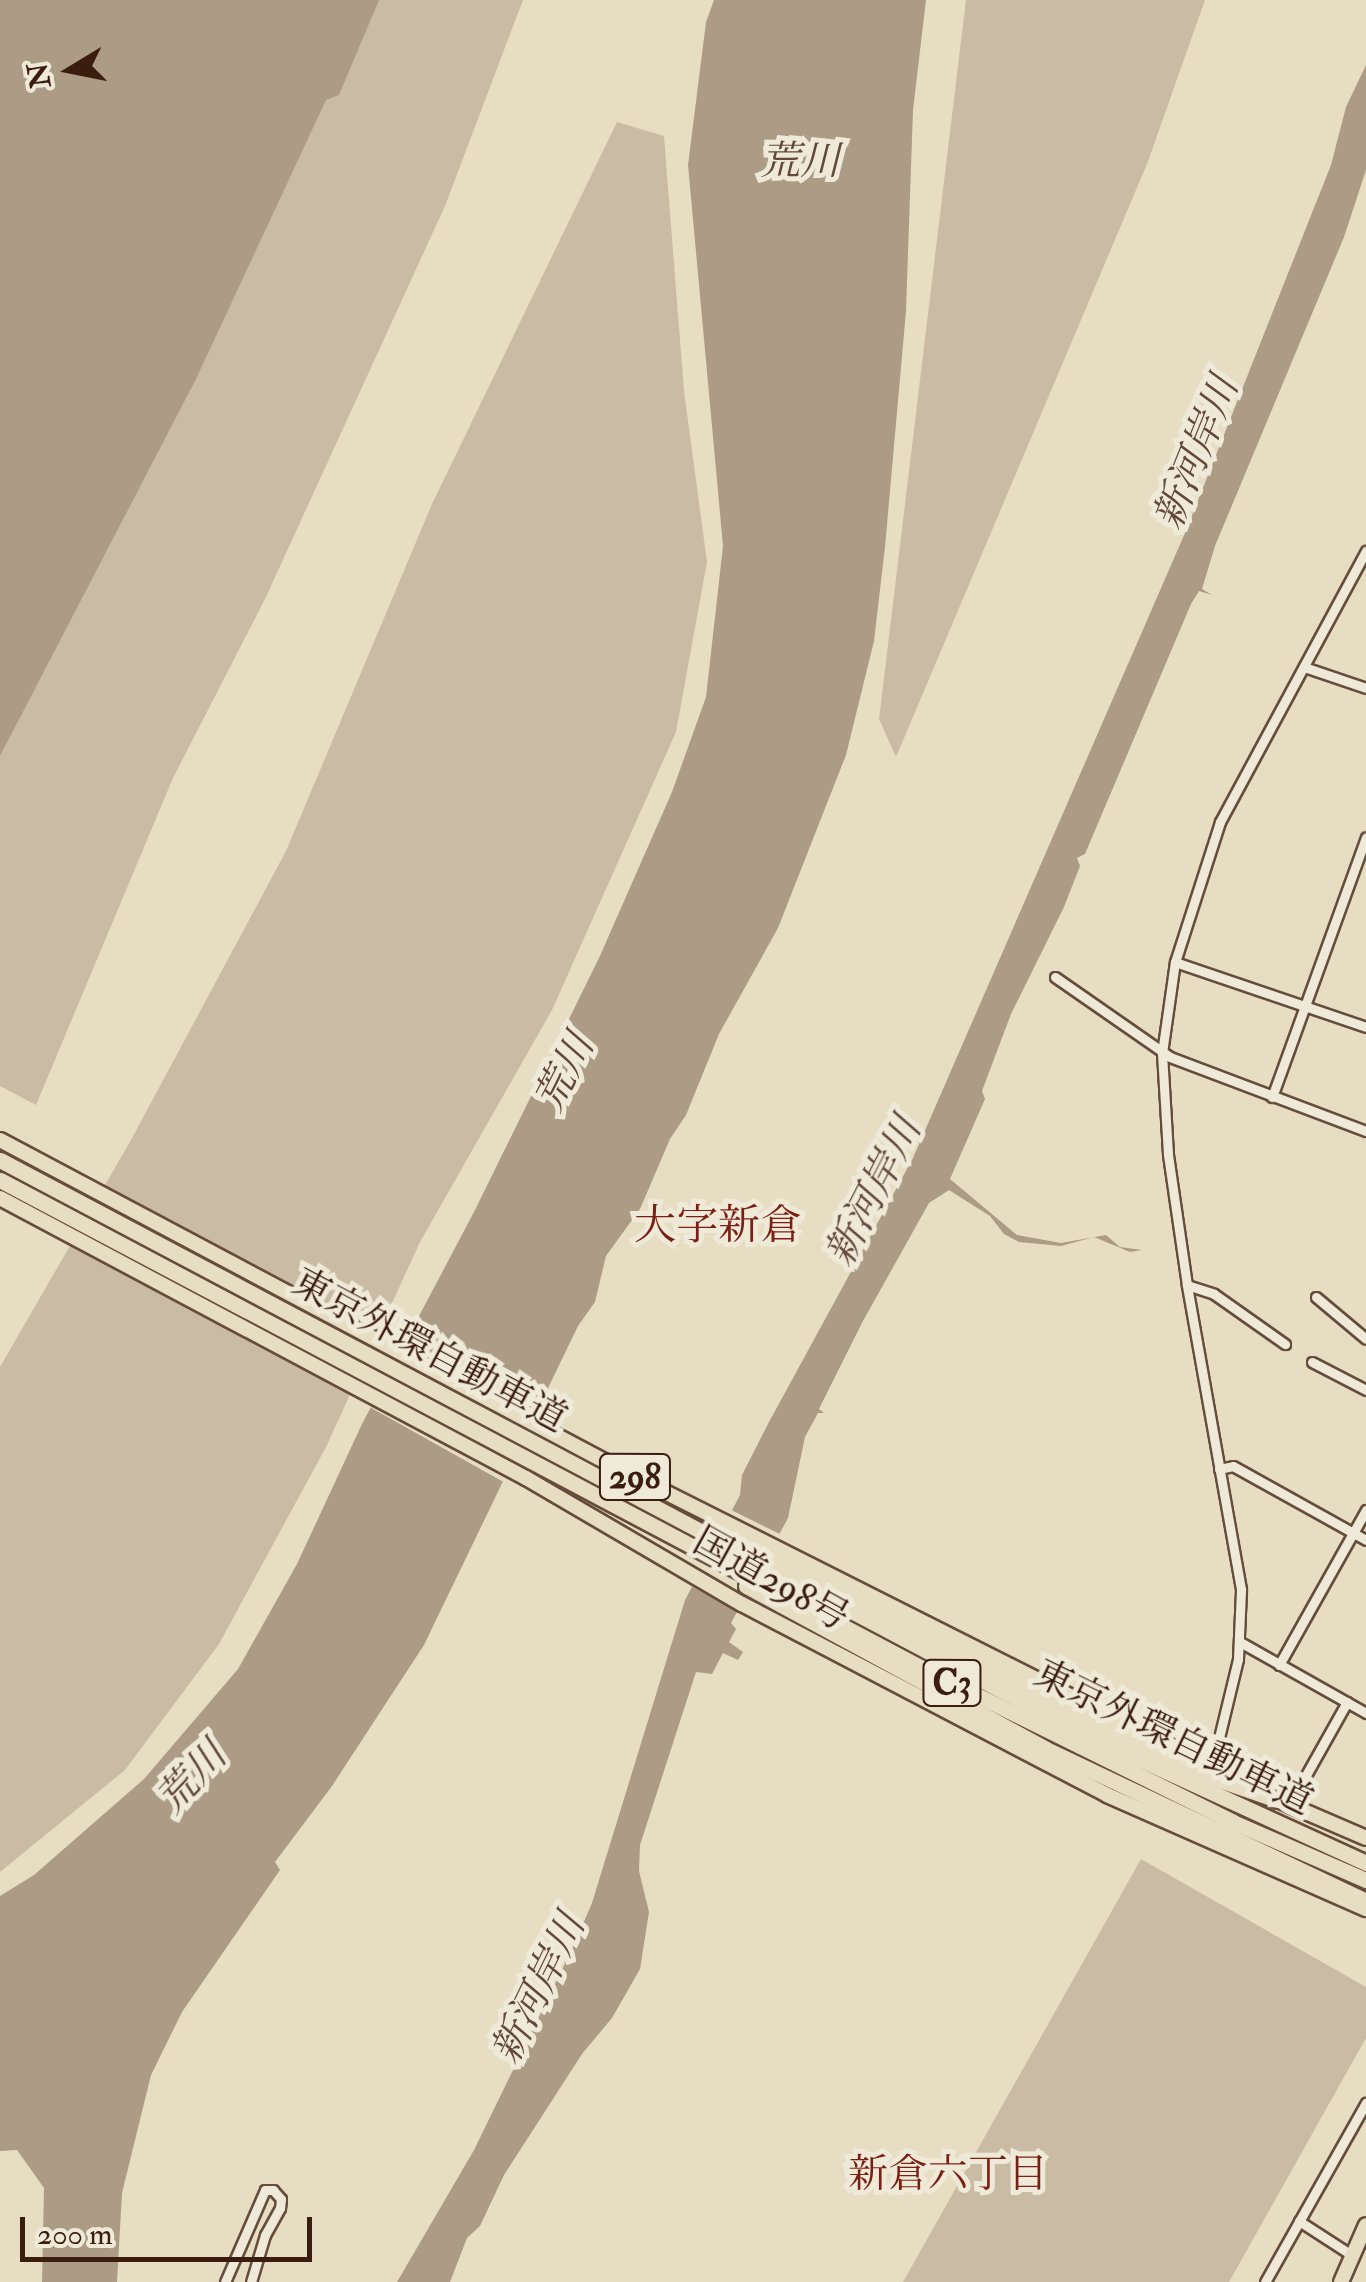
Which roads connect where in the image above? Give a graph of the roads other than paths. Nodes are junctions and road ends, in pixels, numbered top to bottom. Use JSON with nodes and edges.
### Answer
{"nodes":[{"id":1,"x":1366,"y":551,"type":"edge"},
{"id":2,"x":1304,"y":667,"type":"junction"},
{"id":3,"x":1366,"y":688,"type":"edge"},
{"id":4,"x":1366,"y":838,"type":"edge"},
{"id":5,"x":1361,"y":857,"type":"edge"},
{"id":6,"x":1175,"y":962,"type":"junction"},
{"id":7,"x":1055,"y":977,"type":"dead end"},
{"id":8,"x":1305,"y":1006,"type":"junction"},
{"id":9,"x":1366,"y":1027,"type":"edge"},
{"id":10,"x":1162,"y":1052,"type":"junction"},
{"id":11,"x":1272,"y":1098,"type":"junction"},
{"id":12,"x":1366,"y":1131,"type":"edge"},
{"id":13,"x":0,"y":1140,"type":"edge"},
{"id":14,"x":0,"y":1160,"type":"edge"},
{"id":15,"x":0,"y":1180,"type":"edge"},
{"id":16,"x":0,"y":1198,"type":"edge"},
{"id":17,"x":1186,"y":1285,"type":"junction"},
{"id":18,"x":1316,"y":1297,"type":"dead end"},
{"id":19,"x":1366,"y":1339,"type":"edge"},
{"id":20,"x":1286,"y":1344,"type":"dead end"},
{"id":21,"x":1312,"y":1362,"type":"dead end"},
{"id":22,"x":1366,"y":1390,"type":"edge"},
{"id":23,"x":1219,"y":1469,"type":"junction"},
{"id":24,"x":634,"y":1497,"type":"junction"},
{"id":25,"x":1366,"y":1510,"type":"edge"},
{"id":26,"x":627,"y":1514,"type":"junction"},
{"id":27,"x":1353,"y":1533,"type":"junction"},
{"id":28,"x":1366,"y":1540,"type":"edge"},
{"id":29,"x":1240,"y":1642,"type":"junction"},
{"id":30,"x":1279,"y":1665,"type":"junction"},
{"id":31,"x":1346,"y":1702,"type":"junction"},
{"id":32,"x":1366,"y":1713,"type":"edge"},
{"id":33,"x":1277,"y":1800,"type":"junction"},
{"id":34,"x":1233,"y":1822,"type":"junction"},
{"id":35,"x":1284,"y":1828,"type":"junction"},
{"id":36,"x":1366,"y":1838,"type":"edge"},
{"id":37,"x":1366,"y":1855,"type":"edge"},
{"id":38,"x":1366,"y":1863,"type":"edge"},
{"id":39,"x":1366,"y":1880,"type":"edge"},
{"id":40,"x":1366,"y":1892,"type":"edge"},
{"id":41,"x":1366,"y":1905,"type":"edge"},
{"id":42,"x":1366,"y":2103,"type":"edge"},
{"id":43,"x":1299,"y":2221,"type":"junction"},
{"id":44,"x":1366,"y":2226,"type":"edge"},
{"id":45,"x":1353,"y":2256,"type":"junction"},
{"id":46,"x":226,"y":2282,"type":"edge"},
{"id":47,"x":250,"y":2282,"type":"edge"},
{"id":48,"x":1265,"y":2282,"type":"edge"},
{"id":49,"x":1341,"y":2282,"type":"edge"}],
"edges":[{"from":1,"to":2,"type":"street"},
{"from":2,"to":3,"type":"street"},
{"from":2,"to":6,"type":"street"},
{"from":4,"to":5,"type":"street"},
{"from":5,"to":8,"type":"street"},
{"from":6,"to":8,"type":"street"},
{"from":6,"to":10,"type":"street"},
{"from":7,"to":10,"type":"street"},
{"from":8,"to":9,"type":"street"},
{"from":8,"to":11,"type":"street"},
{"from":10,"to":11,"type":"street"},
{"from":10,"to":17,"type":"street"},
{"from":11,"to":12,"type":"street"},
{"from":13,"to":33,"type":"highway","name":"国道298号","number":"298"},
{"from":14,"to":24,"type":"highway","name":"東京外環自動車道","number":"C3"},
{"from":15,"to":26,"type":"highway","name":"東京外環自動車道","number":"C3"},
{"from":16,"to":41,"type":"highway","name":"国道298号","number":"298"},
{"from":17,"to":20,"type":"street"},
{"from":17,"to":23,"type":"street"},
{"from":18,"to":19,"type":"street"},
{"from":21,"to":22,"type":"street"},
{"from":23,"to":27,"type":"street"},
{"from":23,"to":29,"type":"street"},
{"from":24,"to":33,"type":"highway"},
{"from":24,"to":35,"type":"highway","name":"東京外環自動車道","number":"C3"},
{"from":25,"to":27,"type":"street"},
{"from":26,"to":34,"type":"highway","name":"東京外環自動車道","number":"C3"},
{"from":26,"to":41,"type":"highway"},
{"from":27,"to":28,"type":"street"},
{"from":27,"to":30,"type":"street"},
{"from":29,"to":30,"type":"street"},
{"from":29,"to":31,"type":"street"},
{"from":30,"to":31,"type":"street"},
{"from":31,"to":32,"type":"street"},
{"from":33,"to":36,"type":"highway","name":"国道298号","number":"298"},
{"from":34,"to":39,"type":"highway","name":"東京外環自動車道","number":"C3"},
{"from":34,"to":40,"type":"highway"},
{"from":35,"to":37,"type":"highway"},
{"from":35,"to":38,"type":"highway","name":"東京外環自動車道","number":"C3"},
{"from":42,"to":43,"type":"street"},
{"from":43,"to":45,"type":"street"},
{"from":43,"to":48,"type":"street"},
{"from":44,"to":45,"type":"highway"},
{"from":45,"to":49,"type":"highway"},
{"from":46,"to":47,"type":"street"}]}
